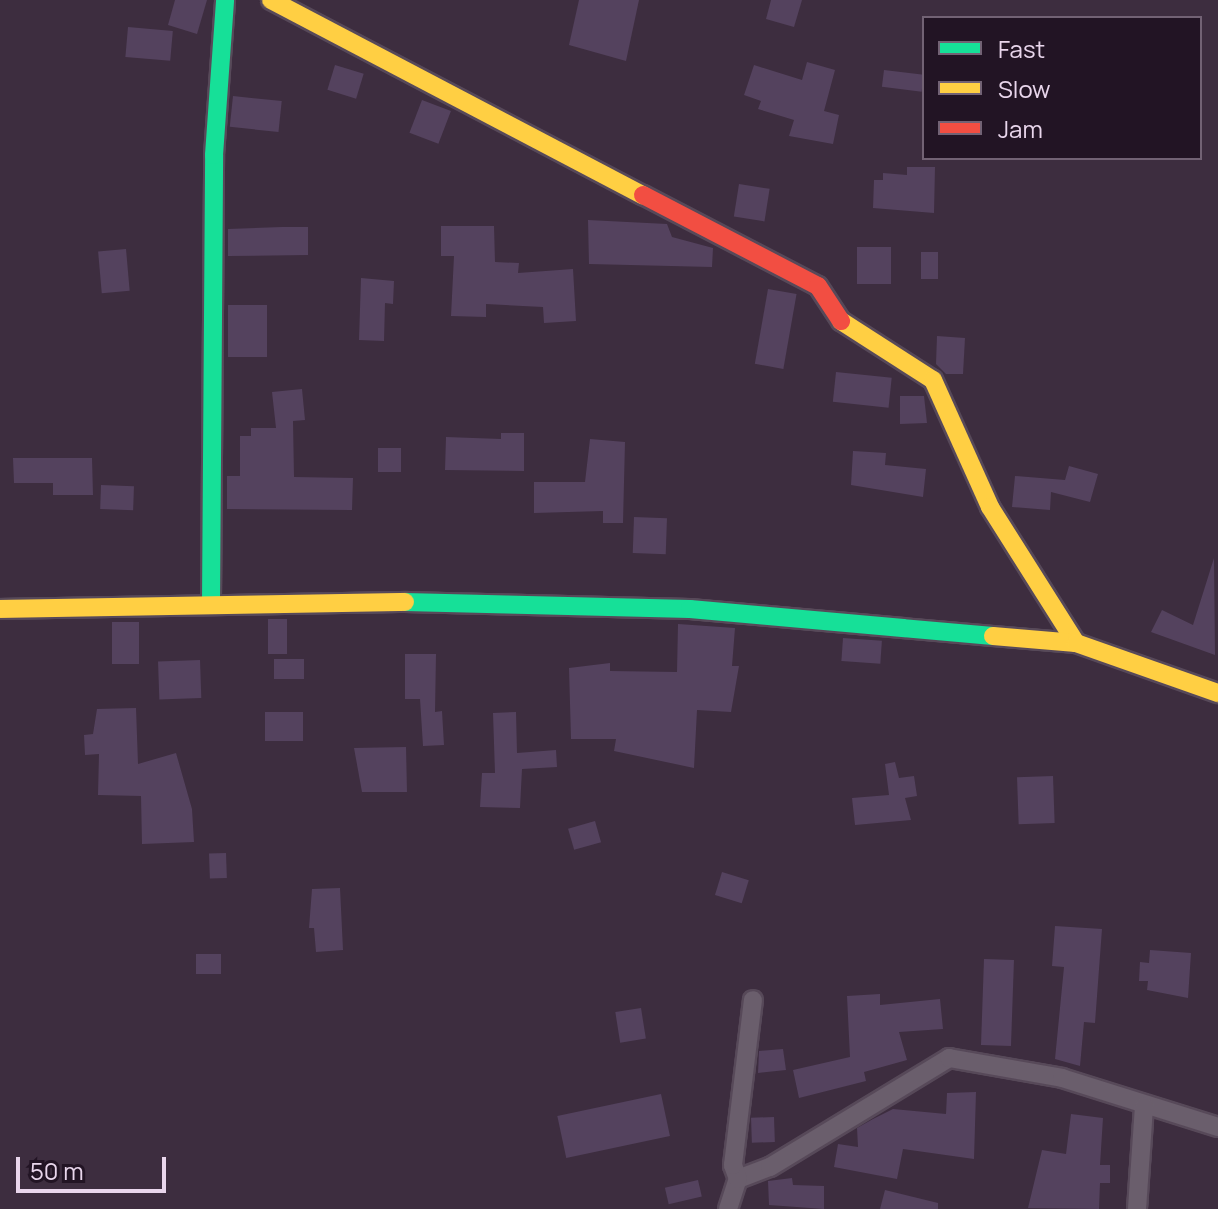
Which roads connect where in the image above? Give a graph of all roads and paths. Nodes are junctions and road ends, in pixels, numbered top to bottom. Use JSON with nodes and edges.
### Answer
{"nodes":[{"id":1,"x":225,"y":0,"type":"edge"},
{"id":2,"x":271,"y":0,"type":"edge"},
{"id":3,"x":211,"y":603,"type":"junction"},
{"id":4,"x":0,"y":609,"type":"edge"},
{"id":5,"x":1076,"y":643,"type":"junction"},
{"id":6,"x":1218,"y":693,"type":"edge"},
{"id":7,"x":753,"y":1000,"type":"dead end"},
{"id":8,"x":1144,"y":1106,"type":"junction"},
{"id":9,"x":1218,"y":1127,"type":"edge"},
{"id":10,"x":738,"y":1179,"type":"junction"},
{"id":11,"x":728,"y":1209,"type":"edge"},
{"id":12,"x":1137,"y":1209,"type":"edge"}],
"edges":[{"from":1,"to":3,"type":"street"},
{"from":2,"to":5,"type":"street"},
{"from":3,"to":4,"type":"street"},
{"from":3,"to":5,"type":"street"},
{"from":5,"to":6,"type":"street"},
{"from":7,"to":10,"type":"street"},
{"from":8,"to":9,"type":"street"},
{"from":8,"to":10,"type":"street"},
{"from":8,"to":12,"type":"street"},
{"from":10,"to":11,"type":"street"}]}
